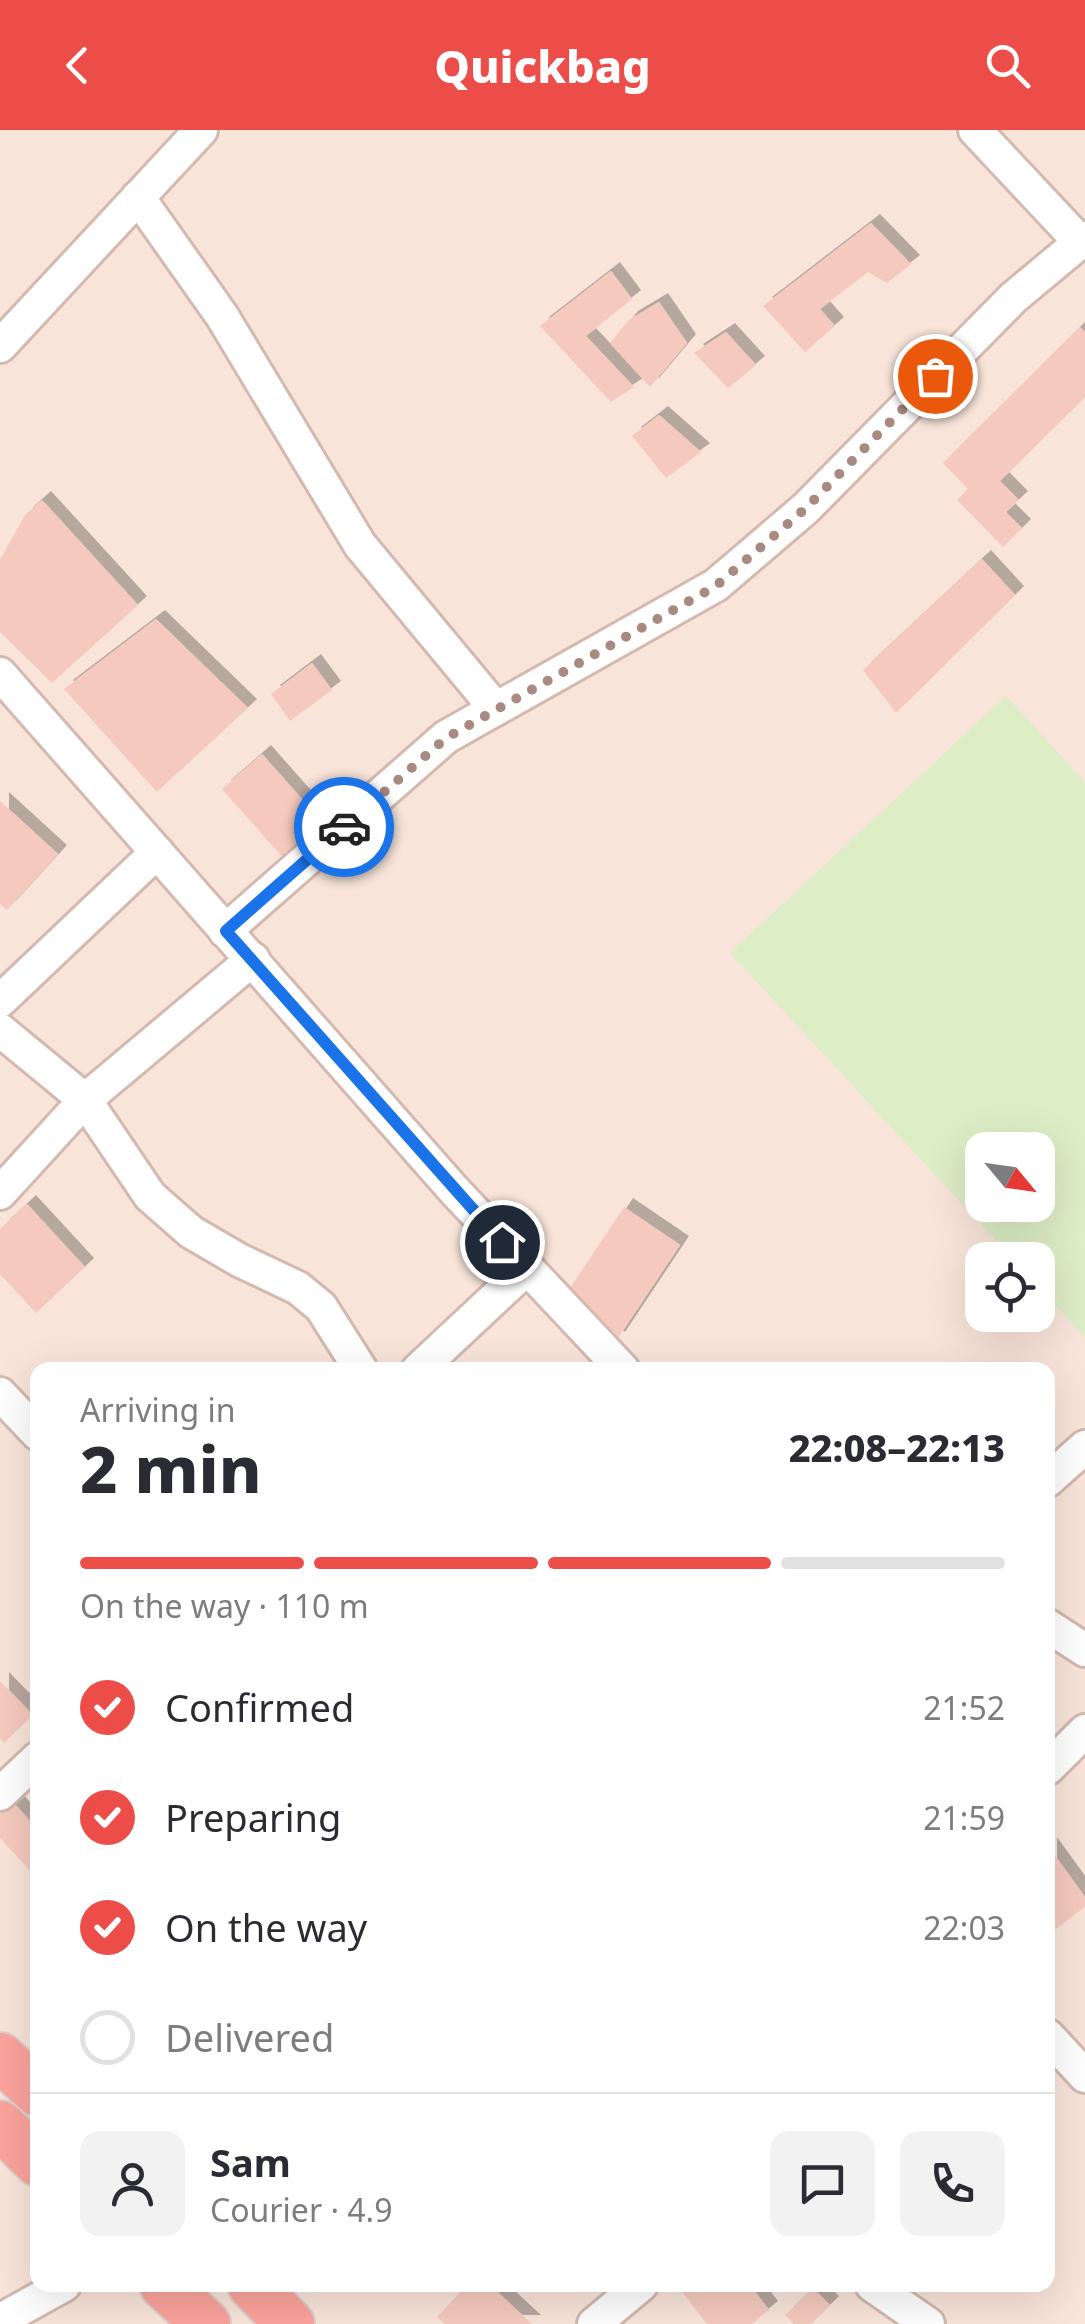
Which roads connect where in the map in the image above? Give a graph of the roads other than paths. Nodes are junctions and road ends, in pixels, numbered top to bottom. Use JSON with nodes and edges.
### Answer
{"nodes":[{"id":1,"x":201,"y":130,"type":"edge"},
{"id":2,"x":975,"y":130,"type":"edge"},
{"id":3,"x":138,"y":197,"type":"junction"},
{"id":4,"x":1083,"y":240,"type":"edge"},
{"id":5,"x":0,"y":346,"type":"edge"},
{"id":6,"x":1,"y":677,"type":"edge"},
{"id":7,"x":496,"y":709,"type":"junction"},
{"id":8,"x":157,"y":852,"type":"junction"},
{"id":9,"x":226,"y":931,"type":"junction"},
{"id":10,"x":253,"y":960,"type":"junction"},
{"id":11,"x":0,"y":1001,"type":"edge"},
{"id":12,"x":0,"y":1030,"type":"edge"},
{"id":13,"x":85,"y":1100,"type":"junction"},
{"id":14,"x":0,"y":1192,"type":"edge"},
{"id":15,"x":527,"y":1268,"type":"junction"},
{"id":16,"x":356,"y":1362,"type":"edge"},
{"id":17,"x":427,"y":1362,"type":"edge"},
{"id":18,"x":615,"y":1362,"type":"edge"},
{"id":19,"x":0,"y":1394,"type":"edge"},
{"id":20,"x":30,"y":1426,"type":"edge"},
{"id":21,"x":1085,"y":1447,"type":"edge"},
{"id":22,"x":1055,"y":1474,"type":"edge"},
{"id":23,"x":1055,"y":1631,"type":"edge"},
{"id":24,"x":1085,"y":1650,"type":"edge"},
{"id":25,"x":1085,"y":1731,"type":"edge"},
{"id":26,"x":1055,"y":1761,"type":"edge"},
{"id":27,"x":30,"y":1766,"type":"edge"},
{"id":28,"x":0,"y":1794,"type":"edge"},
{"id":29,"x":1055,"y":2044,"type":"edge"},
{"id":30,"x":0,"y":2058,"type":"edge"},
{"id":31,"x":1085,"y":2076,"type":"edge"},
{"id":32,"x":30,"y":2085,"type":"edge"},
{"id":33,"x":0,"y":2125,"type":"edge"},
{"id":34,"x":30,"y":2154,"type":"edge"},
{"id":35,"x":51,"y":2292,"type":"edge"},
{"id":36,"x":259,"y":2292,"type":"edge"},
{"id":37,"x":633,"y":2292,"type":"edge"},
{"id":38,"x":882,"y":2292,"type":"edge"},
{"id":39,"x":0,"y":2324,"type":"edge"},
{"id":40,"x":290,"y":2324,"type":"edge"},
{"id":41,"x":594,"y":2324,"type":"edge"},
{"id":42,"x":928,"y":2324,"type":"edge"}],
"edges":[{"from":1,"to":3,"type":"street"},
{"from":2,"to":4,"type":"street"},
{"from":3,"to":5,"type":"street"},
{"from":3,"to":7,"type":"street"},
{"from":4,"to":7,"type":"street"},
{"from":6,"to":8,"type":"street"},
{"from":7,"to":9,"type":"street"},
{"from":8,"to":9,"type":"street"},
{"from":8,"to":11,"type":"street"},
{"from":9,"to":10,"type":"street"},
{"from":10,"to":13,"type":"street"},
{"from":10,"to":15,"type":"street"},
{"from":12,"to":13,"type":"street"},
{"from":13,"to":14,"type":"street"},
{"from":13,"to":16,"type":"street"},
{"from":15,"to":17,"type":"street"},
{"from":15,"to":18,"type":"street"},
{"from":19,"to":20,"type":"street"},
{"from":21,"to":22,"type":"street"},
{"from":23,"to":24,"type":"street"},
{"from":25,"to":26,"type":"street"},
{"from":27,"to":28,"type":"street"},
{"from":29,"to":31,"type":"street"},
{"from":30,"to":32,"type":"highway"},
{"from":33,"to":34,"type":"highway"},
{"from":35,"to":39,"type":"street"},
{"from":36,"to":40,"type":"highway"},
{"from":37,"to":41,"type":"street"},
{"from":38,"to":42,"type":"street"}]}
